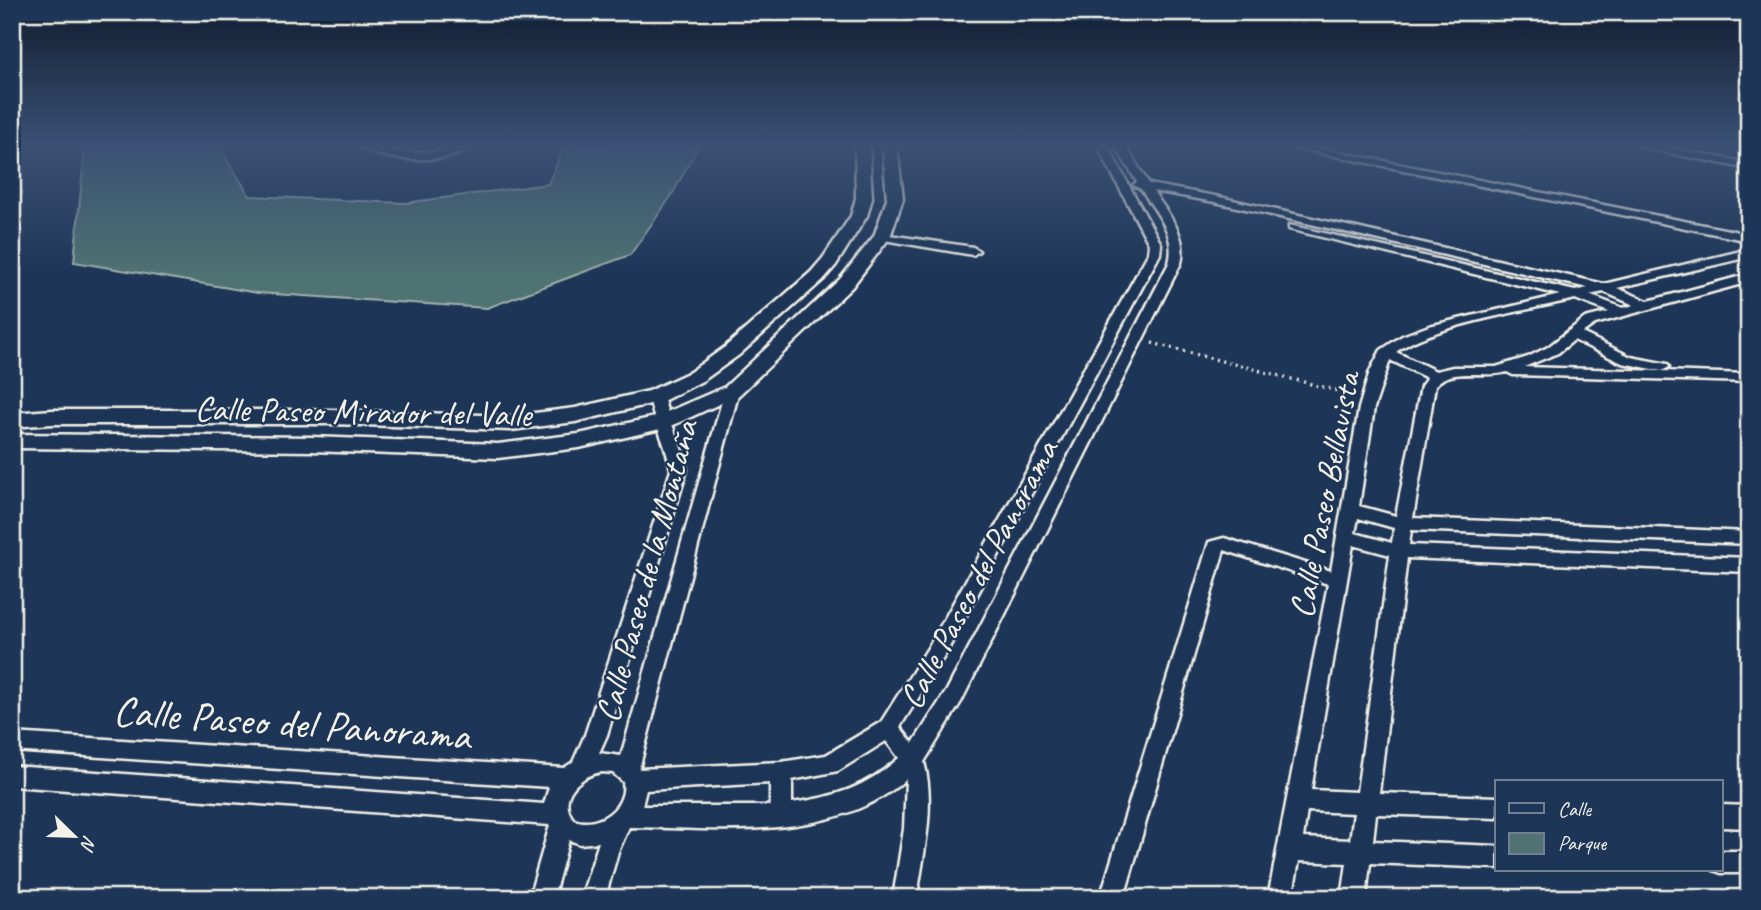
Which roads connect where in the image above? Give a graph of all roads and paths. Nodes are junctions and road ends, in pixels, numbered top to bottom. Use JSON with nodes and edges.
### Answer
{"nodes":[{"id":1,"x":864,"y":189,"type":"edge"},
{"id":2,"x":894,"y":189,"type":"edge"},
{"id":3,"x":1507,"y":189,"type":"edge"},
{"id":4,"x":1549,"y":189,"type":"edge"},
{"id":5,"x":1128,"y":192,"type":"junction"},
{"id":6,"x":1148,"y":192,"type":"junction"},
{"id":7,"x":1749,"y":230,"type":"edge"},
{"id":8,"x":882,"y":237,"type":"junction"},
{"id":9,"x":1749,"y":238,"type":"edge"},
{"id":10,"x":973,"y":251,"type":"dead end"},
{"id":11,"x":1749,"y":253,"type":"edge"},
{"id":12,"x":1749,"y":278,"type":"edge"},
{"id":13,"x":1608,"y":289,"type":"junction"},
{"id":14,"x":1576,"y":295,"type":"junction"},
{"id":15,"x":1645,"y":305,"type":"junction"},
{"id":16,"x":1618,"y":312,"type":"junction"},
{"id":17,"x":1575,"y":335,"type":"junction"},
{"id":18,"x":1138,"y":340,"type":"junction"},
{"id":19,"x":1386,"y":353,"type":"junction"},
{"id":20,"x":1749,"y":369,"type":"edge"},
{"id":21,"x":1497,"y":371,"type":"junction"},
{"id":22,"x":1435,"y":376,"type":"junction"},
{"id":23,"x":1749,"y":378,"type":"edge"},
{"id":24,"x":732,"y":391,"type":"junction"},
{"id":25,"x":656,"y":396,"type":"junction"},
{"id":26,"x":1370,"y":399,"type":"junction"},
{"id":27,"x":332,"y":417,"type":"junction"},
{"id":28,"x":12,"y":419,"type":"edge"},
{"id":29,"x":660,"y":422,"type":"junction"},
{"id":30,"x":12,"y":441,"type":"edge"},
{"id":31,"x":312,"y":444,"type":"junction"},
{"id":32,"x":1351,"y":510,"type":"junction"},
{"id":33,"x":1403,"y":524,"type":"junction"},
{"id":34,"x":1345,"y":537,"type":"junction"},
{"id":35,"x":1749,"y":538,"type":"edge"},
{"id":36,"x":1400,"y":551,"type":"junction"},
{"id":37,"x":1749,"y":565,"type":"edge"},
{"id":38,"x":1338,"y":580,"type":"junction"},
{"id":39,"x":888,"y":728,"type":"junction"},
{"id":40,"x":12,"y":742,"type":"edge"},
{"id":41,"x":913,"y":760,"type":"junction"},
{"id":42,"x":575,"y":772,"type":"junction"},
{"id":43,"x":781,"y":772,"type":"junction"},
{"id":44,"x":12,"y":776,"type":"edge"},
{"id":45,"x":631,"y":776,"type":"junction"},
{"id":46,"x":1298,"y":800,"type":"junction"},
{"id":47,"x":1367,"y":803,"type":"junction"},
{"id":48,"x":1495,"y":808,"type":"edge"},
{"id":49,"x":781,"y":816,"type":"junction"},
{"id":50,"x":1722,"y":816,"type":"edge"},
{"id":51,"x":1749,"y":817,"type":"edge"},
{"id":52,"x":622,"y":819,"type":"junction"},
{"id":53,"x":559,"y":820,"type":"junction"},
{"id":54,"x":1289,"y":849,"type":"junction"},
{"id":55,"x":1359,"y":853,"type":"junction"},
{"id":56,"x":1495,"y":856,"type":"edge"},
{"id":57,"x":1722,"y":862,"type":"edge"},
{"id":58,"x":1749,"y":862,"type":"edge"},
{"id":59,"x":541,"y":898,"type":"edge"},
{"id":60,"x":593,"y":898,"type":"edge"},
{"id":61,"x":905,"y":898,"type":"edge"},
{"id":62,"x":1112,"y":898,"type":"edge"},
{"id":63,"x":1280,"y":898,"type":"edge"},
{"id":64,"x":1354,"y":898,"type":"edge"}],
"edges":[{"from":1,"to":25,"type":"street","name":"Calle Paseo Mirador del Valle"},
{"from":2,"to":8,"type":"street","name":"Calle Paseo Mirador del Valle"},
{"from":3,"to":9,"type":"street"},
{"from":4,"to":7,"type":"street"},
{"from":5,"to":6,"type":"street"},
{"from":5,"to":6,"type":"street"},
{"from":5,"to":39,"type":"street","name":"Calle Paseo del Panorama"},
{"from":6,"to":13,"type":"street"},
{"from":6,"to":14,"type":"street"},
{"from":6,"to":18,"type":"street","name":"Calle Paseo del Panorama"},
{"from":8,"to":10,"type":"street"},
{"from":8,"to":24,"type":"street","name":"Calle Paseo Mirador del Valle"},
{"from":11,"to":13,"type":"street","name":"Calle Paseo Bellavista"},
{"from":12,"to":15,"type":"street"},
{"from":13,"to":14,"type":"street","name":"Calle Paseo Bellavista"},
{"from":13,"to":15,"type":"street"},
{"from":14,"to":16,"type":"street"},
{"from":14,"to":19,"type":"street","name":"Calle Paseo Bellavista"},
{"from":15,"to":16,"type":"street"},
{"from":16,"to":17,"type":"street"},
{"from":17,"to":20,"type":"street"},
{"from":17,"to":21,"type":"street"},
{"from":18,"to":26,"type":"path"},
{"from":18,"to":41,"type":"street","name":"Calle Paseo del Panorama"},
{"from":19,"to":22,"type":"street"},
{"from":19,"to":26,"type":"street","name":"Calle Paseo Bellavista"},
{"from":21,"to":22,"type":"street"},
{"from":21,"to":23,"type":"street"},
{"from":22,"to":33,"type":"street"},
{"from":24,"to":29,"type":"street","name":"Calle Paseo Mirador del Valle"},
{"from":24,"to":45,"type":"street","name":"Calle Paseo de la Montaña"},
{"from":25,"to":27,"type":"street","name":"Calle Paseo Mirador del Valle"},
{"from":25,"to":29,"type":"street","name":"Calle Paseo de la Montaña"},
{"from":26,"to":32,"type":"street","name":"Calle Paseo Bellavista"},
{"from":27,"to":28,"type":"street","name":"Calle Paseo Mirador del Valle"},
{"from":27,"to":31,"type":"street"},
{"from":29,"to":31,"type":"street","name":"Calle Paseo Mirador del Valle"},
{"from":29,"to":42,"type":"street","name":"Calle Paseo de la Montaña"},
{"from":30,"to":31,"type":"street","name":"Calle Paseo Mirador del Valle"},
{"from":32,"to":33,"type":"street"},
{"from":32,"to":34,"type":"street","name":"Calle Paseo Bellavista"},
{"from":33,"to":35,"type":"street"},
{"from":33,"to":36,"type":"street"},
{"from":34,"to":36,"type":"street"},
{"from":34,"to":38,"type":"street","name":"Calle Paseo Bellavista"},
{"from":36,"to":37,"type":"street"},
{"from":36,"to":47,"type":"street"},
{"from":38,"to":46,"type":"street","name":"Calle Paseo Bellavista"},
{"from":38,"to":62,"type":"street"},
{"from":39,"to":41,"type":"street"},
{"from":39,"to":43,"type":"street","name":"Calle Paseo del Panorama"},
{"from":40,"to":42,"type":"street","name":"Calle Paseo del Panorama"},
{"from":41,"to":49,"type":"street","name":"Calle Paseo del Panorama"},
{"from":41,"to":61,"type":"street"},
{"from":42,"to":45,"type":"street"},
{"from":42,"to":53,"type":"street"},
{"from":43,"to":45,"type":"street","name":"Calle Paseo del Panorama"},
{"from":43,"to":49,"type":"street"},
{"from":44,"to":53,"type":"street","name":"Calle Paseo del Panorama"},
{"from":45,"to":52,"type":"street"},
{"from":46,"to":47,"type":"street"},
{"from":46,"to":54,"type":"street","name":"Calle Paseo Bellavista"},
{"from":47,"to":48,"type":"street"},
{"from":47,"to":55,"type":"street"},
{"from":49,"to":52,"type":"street","name":"Calle Paseo del Panorama"},
{"from":50,"to":51,"type":"street"},
{"from":52,"to":53,"type":"street"},
{"from":52,"to":60,"type":"street"},
{"from":53,"to":59,"type":"street"},
{"from":54,"to":55,"type":"street"},
{"from":54,"to":63,"type":"street","name":"Calle Paseo Bellavista"},
{"from":55,"to":56,"type":"street"},
{"from":55,"to":64,"type":"street"},
{"from":57,"to":58,"type":"street"}]}
